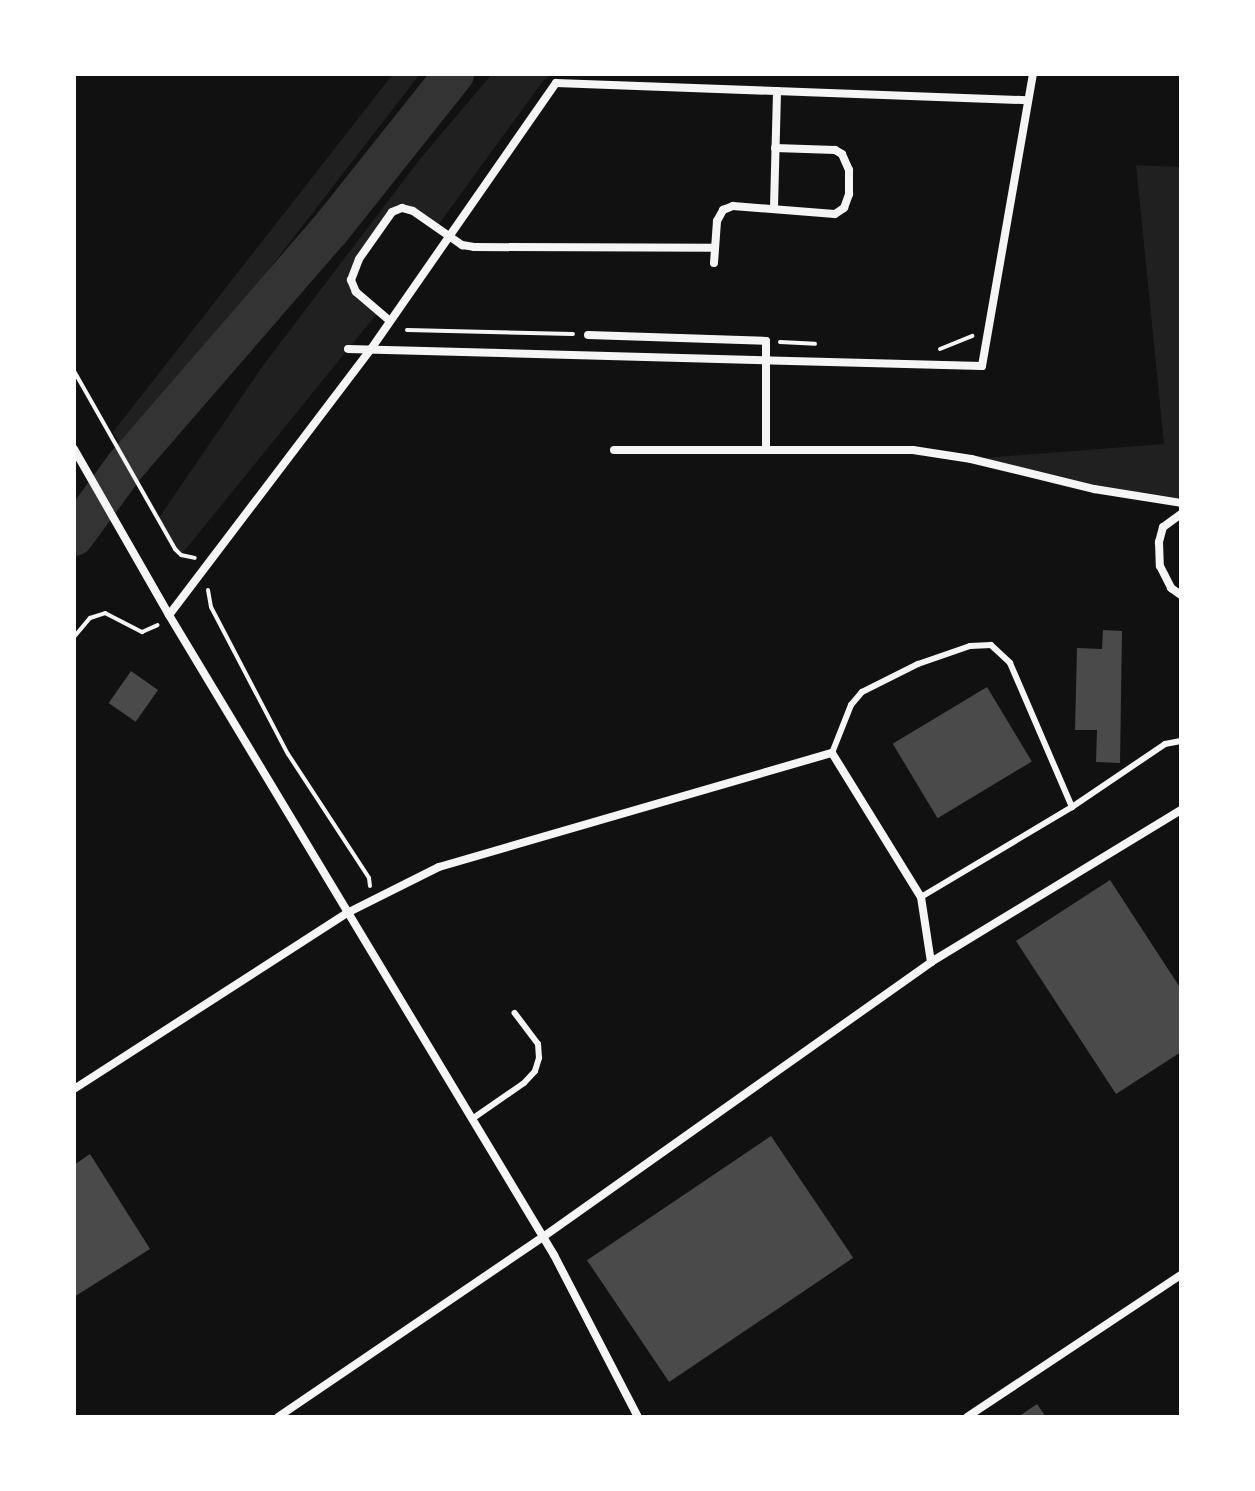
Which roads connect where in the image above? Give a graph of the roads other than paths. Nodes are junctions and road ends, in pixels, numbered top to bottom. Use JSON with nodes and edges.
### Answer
{"nodes":[{"id":1,"x":1033,"y":74,"type":"edge"},
{"id":2,"x":777,"y":91,"type":"junction"},
{"id":3,"x":1028,"y":100,"type":"junction"},
{"id":4,"x":775,"y":148,"type":"junction"},
{"id":5,"x":774,"y":207,"type":"junction"},
{"id":6,"x":449,"y":237,"type":"junction"},
{"id":7,"x":715,"y":248,"type":"junction"},
{"id":8,"x":714,"y":263,"type":"dead end"},
{"id":9,"x":390,"y":321,"type":"junction"},
{"id":10,"x":588,"y":335,"type":"road end"},
{"id":11,"x":348,"y":349,"type":"dead end"},
{"id":12,"x":371,"y":349,"type":"junction"},
{"id":13,"x":765,"y":360,"type":"junction"},
{"id":14,"x":74,"y":449,"type":"edge"},
{"id":15,"x":614,"y":450,"type":"dead end"},
{"id":16,"x":766,"y":450,"type":"junction"},
{"id":17,"x":1181,"y":503,"type":"edge"},
{"id":18,"x":1181,"y":514,"type":"edge"},
{"id":19,"x":1181,"y":595,"type":"edge"},
{"id":20,"x":169,"y":615,"type":"junction"},
{"id":21,"x":1181,"y":741,"type":"edge"},
{"id":22,"x":832,"y":753,"type":"junction"},
{"id":23,"x":1072,"y":807,"type":"junction"},
{"id":24,"x":1181,"y":810,"type":"edge"},
{"id":25,"x":921,"y":897,"type":"junction"},
{"id":26,"x":347,"y":913,"type":"junction"},
{"id":27,"x":931,"y":962,"type":"junction"},
{"id":28,"x":515,"y":1013,"type":"dead end"},
{"id":29,"x":74,"y":1089,"type":"edge"},
{"id":30,"x":472,"y":1119,"type":"junction"},
{"id":31,"x":543,"y":1237,"type":"junction"},
{"id":32,"x":1181,"y":1275,"type":"edge"},
{"id":33,"x":278,"y":1417,"type":"edge"},
{"id":34,"x":638,"y":1417,"type":"edge"},
{"id":35,"x":967,"y":1417,"type":"edge"}],
"edges":[{"from":1,"to":3,"type":"street"},
{"from":2,"to":3,"type":"street"},
{"from":2,"to":4,"type":"street"},
{"from":2,"to":6,"type":"street"},
{"from":3,"to":13,"type":"street"},
{"from":4,"to":5,"type":"street"},
{"from":4,"to":5,"type":"street"},
{"from":5,"to":7,"type":"street"},
{"from":6,"to":7,"type":"street"},
{"from":6,"to":9,"type":"street"},
{"from":6,"to":9,"type":"street"},
{"from":7,"to":8,"type":"street"},
{"from":9,"to":12,"type":"street"},
{"from":10,"to":13,"type":"street"},
{"from":11,"to":12,"type":"street"},
{"from":12,"to":13,"type":"street"},
{"from":12,"to":20,"type":"street"},
{"from":13,"to":16,"type":"street"},
{"from":14,"to":20,"type":"street"},
{"from":15,"to":16,"type":"street"},
{"from":16,"to":17,"type":"street"},
{"from":18,"to":19,"type":"street"},
{"from":20,"to":26,"type":"street"},
{"from":21,"to":23,"type":"lane"},
{"from":22,"to":23,"type":"lane"},
{"from":22,"to":25,"type":"street"},
{"from":22,"to":26,"type":"street"},
{"from":23,"to":25,"type":"lane"},
{"from":24,"to":27,"type":"street"},
{"from":25,"to":27,"type":"street"},
{"from":26,"to":29,"type":"street"},
{"from":26,"to":30,"type":"street"},
{"from":27,"to":31,"type":"street"},
{"from":28,"to":30,"type":"lane"},
{"from":30,"to":31,"type":"street"},
{"from":31,"to":33,"type":"street"},
{"from":31,"to":34,"type":"street"},
{"from":32,"to":35,"type":"street"}]}
